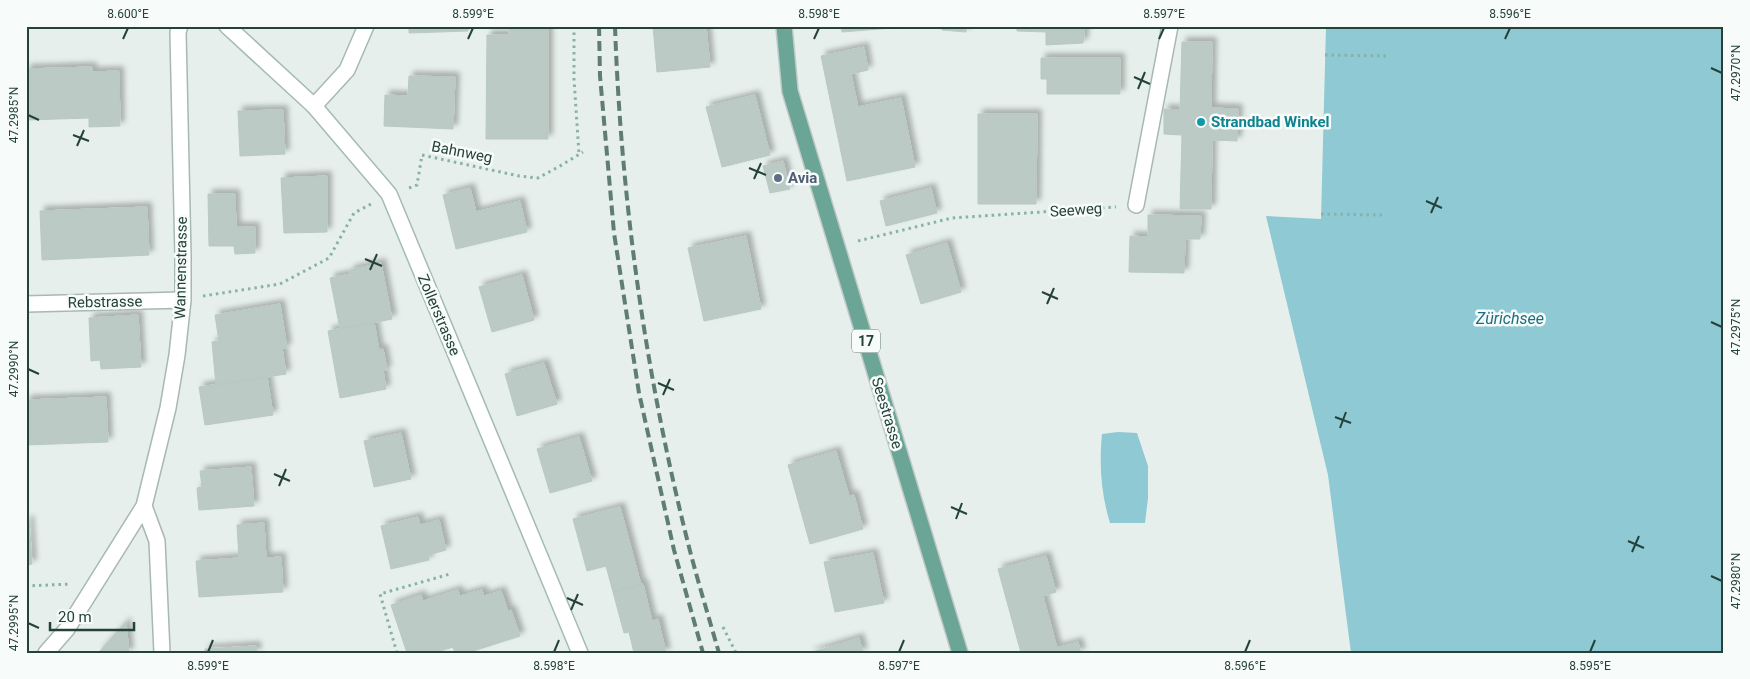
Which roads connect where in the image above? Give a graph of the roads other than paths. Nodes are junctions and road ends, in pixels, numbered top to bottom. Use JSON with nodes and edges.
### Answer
{"nodes":[{"id":1,"x":180,"y":26,"type":"edge"},
{"id":2,"x":227,"y":26,"type":"edge"},
{"id":3,"x":366,"y":26,"type":"edge"},
{"id":4,"x":784,"y":26,"type":"edge"},
{"id":5,"x":1170,"y":26,"type":"edge"},
{"id":6,"x":314,"y":106,"type":"junction"},
{"id":7,"x":1136,"y":205,"type":"road end"},
{"id":8,"x":183,"y":300,"type":"junction"},
{"id":9,"x":26,"y":304,"type":"edge"},
{"id":10,"x":144,"y":506,"type":"junction"},
{"id":11,"x":46,"y":653,"type":"edge"},
{"id":12,"x":162,"y":653,"type":"edge"},
{"id":13,"x":580,"y":653,"type":"edge"},
{"id":14,"x":960,"y":653,"type":"edge"}],
"edges":[{"from":1,"to":8,"type":"street","name":"Wannenstrasse"},
{"from":2,"to":6,"type":"street","name":"Zollerstrasse"},
{"from":3,"to":6,"type":"street"},
{"from":4,"to":14,"type":"main road","name":"Seestrasse","number":"17"},
{"from":5,"to":7,"type":"street"},
{"from":6,"to":13,"type":"street","name":"Zollerstrasse"},
{"from":8,"to":9,"type":"street","name":"Rebstrasse"},
{"from":8,"to":10,"type":"street","name":"Wannenstrasse"},
{"from":10,"to":11,"type":"street","name":"Wannenstrasse"},
{"from":10,"to":12,"type":"street"}]}
